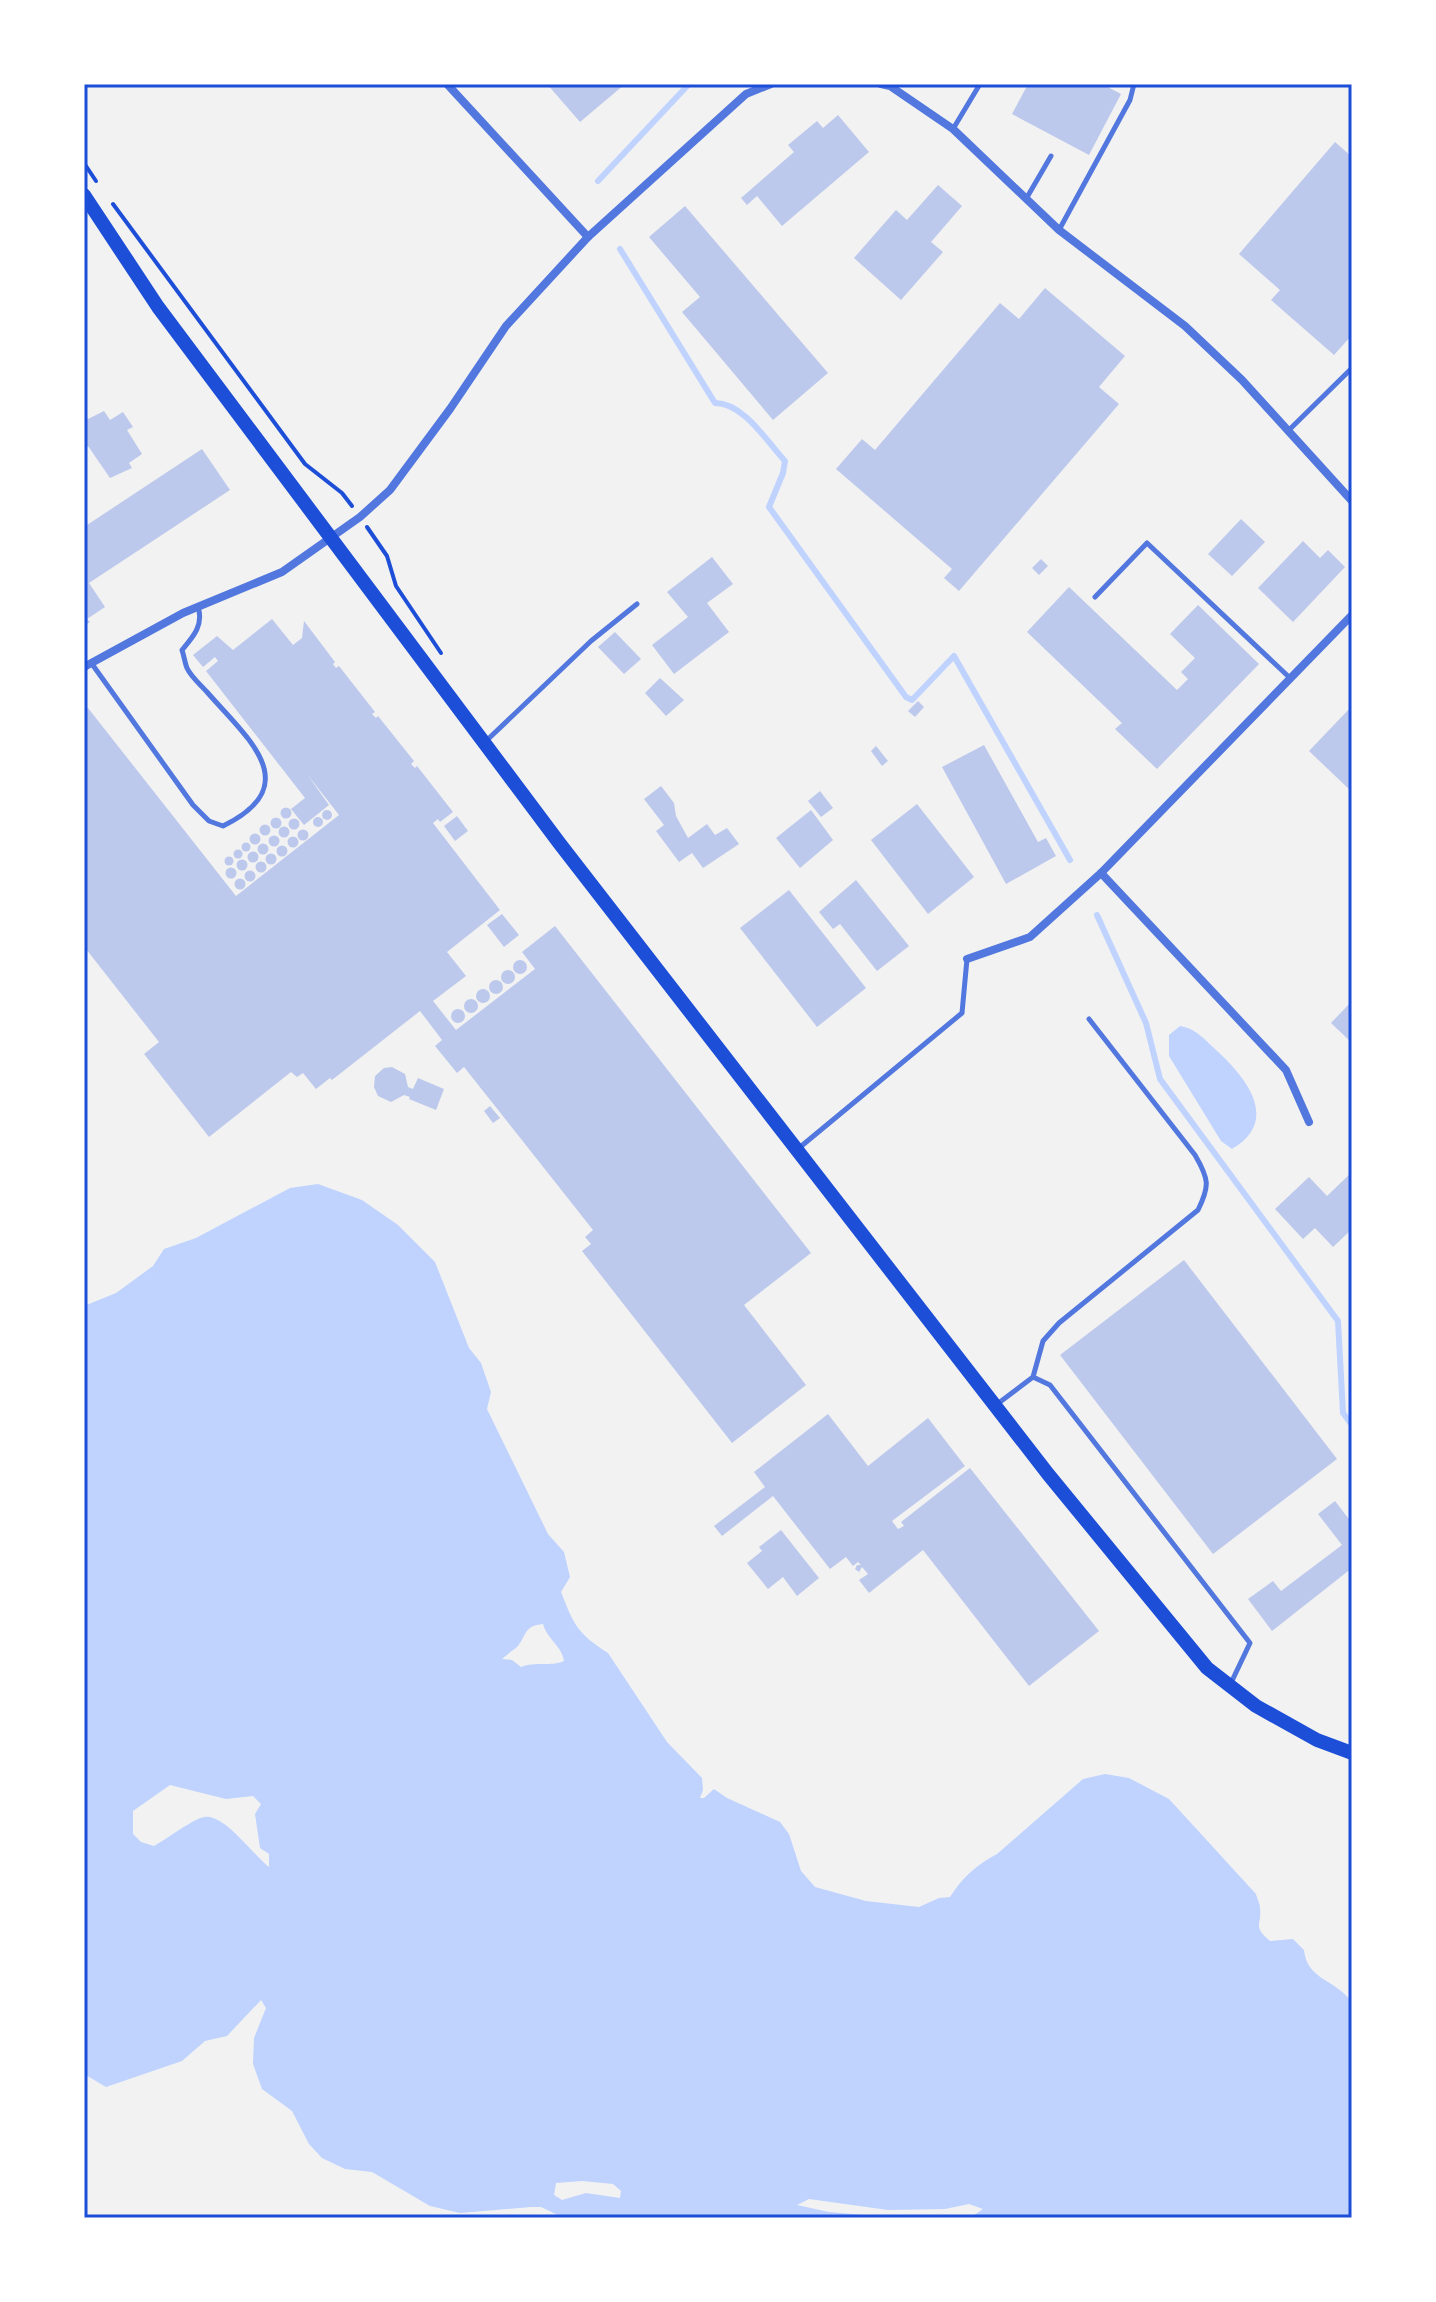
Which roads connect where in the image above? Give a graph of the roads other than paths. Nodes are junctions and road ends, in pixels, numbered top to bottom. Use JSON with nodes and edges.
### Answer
{"nodes":[{"id":1,"x":447,"y":84,"type":"edge"},
{"id":2,"x":771,"y":84,"type":"edge"},
{"id":3,"x":881,"y":84,"type":"edge"},
{"id":4,"x":980,"y":84,"type":"edge"},
{"id":5,"x":1134,"y":84,"type":"edge"},
{"id":6,"x":953,"y":129,"type":"junction"},
{"id":7,"x":1051,"y":156,"type":"dead end"},
{"id":8,"x":84,"y":195,"type":"edge"},
{"id":9,"x":1025,"y":200,"type":"junction"},
{"id":10,"x":1059,"y":230,"type":"junction"},
{"id":11,"x":588,"y":237,"type":"junction"},
{"id":12,"x":1352,"y":368,"type":"edge"},
{"id":13,"x":1289,"y":430,"type":"junction"},
{"id":14,"x":1352,"y":501,"type":"edge"},
{"id":15,"x":331,"y":536,"type":"junction"},
{"id":16,"x":1095,"y":597,"type":"dead end"},
{"id":17,"x":637,"y":604,"type":"dead end"},
{"id":18,"x":198,"y":606,"type":"junction"},
{"id":19,"x":1352,"y":615,"type":"edge"},
{"id":20,"x":88,"y":665,"type":"edge"},
{"id":21,"x":1290,"y":678,"type":"junction"},
{"id":22,"x":485,"y":742,"type":"junction"},
{"id":23,"x":1101,"y":873,"type":"junction"},
{"id":24,"x":967,"y":959,"type":"joint"},
{"id":25,"x":1089,"y":1019,"type":"dead end"},
{"id":26,"x":1309,"y":1122,"type":"dead end"},
{"id":27,"x":799,"y":1149,"type":"junction"},
{"id":28,"x":1033,"y":1377,"type":"junction"},
{"id":29,"x":996,"y":1406,"type":"junction"},
{"id":30,"x":1230,"y":1686,"type":"junction"},
{"id":31,"x":1352,"y":1753,"type":"edge"}],
"edges":[{"from":1,"to":11,"type":"street"},
{"from":2,"to":11,"type":"street"},
{"from":3,"to":6,"type":"street"},
{"from":4,"to":6,"type":"lane"},
{"from":5,"to":10,"type":"lane"},
{"from":6,"to":9,"type":"street"},
{"from":7,"to":9,"type":"lane"},
{"from":8,"to":15,"type":"main road"},
{"from":9,"to":10,"type":"street"},
{"from":10,"to":13,"type":"street"},
{"from":11,"to":15,"type":"street"},
{"from":12,"to":13,"type":"lane"},
{"from":13,"to":14,"type":"street"},
{"from":15,"to":18,"type":"street"},
{"from":15,"to":22,"type":"main road"},
{"from":16,"to":21,"type":"lane"},
{"from":17,"to":22,"type":"lane"},
{"from":18,"to":20,"type":"street"},
{"from":18,"to":20,"type":"lane"},
{"from":19,"to":21,"type":"street"},
{"from":21,"to":23,"type":"street"},
{"from":22,"to":27,"type":"main road"},
{"from":23,"to":24,"type":"street"},
{"from":23,"to":26,"type":"street"},
{"from":24,"to":27,"type":"lane"},
{"from":25,"to":28,"type":"lane"},
{"from":27,"to":29,"type":"main road"},
{"from":28,"to":29,"type":"lane"},
{"from":28,"to":30,"type":"lane"},
{"from":29,"to":30,"type":"main road"},
{"from":30,"to":31,"type":"main road"}]}
